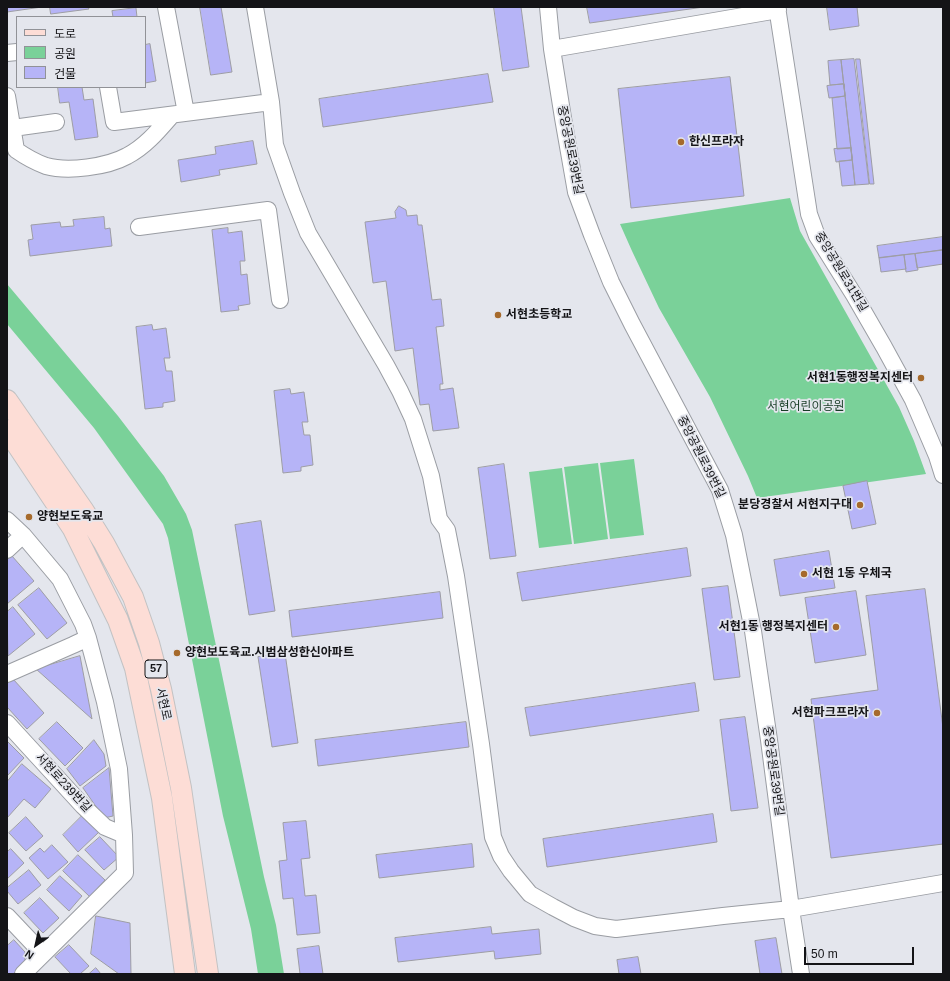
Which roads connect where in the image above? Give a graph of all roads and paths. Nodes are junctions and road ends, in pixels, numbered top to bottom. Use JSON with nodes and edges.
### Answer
{"nodes":[{"id":1,"x":166,"y":7,"type":"edge"},
{"id":2,"x":255,"y":7,"type":"edge"},
{"id":3,"x":548,"y":7,"type":"edge"},
{"id":4,"x":777,"y":8,"type":"edge"},
{"id":5,"x":552,"y":49,"type":"junction"},
{"id":6,"x":108,"y":88,"type":"edge"},
{"id":7,"x":7,"y":96,"type":"edge"},
{"id":8,"x":271,"y":102,"type":"junction"},
{"id":9,"x":179,"y":114,"type":"junction"},
{"id":10,"x":56,"y":122,"type":"dead end"},
{"id":11,"x":12,"y":128,"type":"junction"},
{"id":12,"x":139,"y":227,"type":"dead end"},
{"id":13,"x":280,"y":300,"type":"dead end"},
{"id":14,"x":7,"y":400,"type":"edge"},
{"id":15,"x":7,"y":430,"type":"edge"},
{"id":16,"x":943,"y":475,"type":"edge"},
{"id":17,"x":7,"y":520,"type":"edge"},
{"id":18,"x":24,"y":535,"type":"junction"},
{"id":19,"x":7,"y":550,"type":"edge"},
{"id":20,"x":88,"y":638,"type":"junction"},
{"id":21,"x":7,"y":674,"type":"edge"},
{"id":22,"x":7,"y":723,"type":"edge"},
{"id":23,"x":124,"y":835,"type":"junction"},
{"id":24,"x":943,"y":883,"type":"edge"},
{"id":25,"x":791,"y":909,"type":"junction"},
{"id":26,"x":7,"y":916,"type":"edge"},
{"id":27,"x":43,"y":954,"type":"junction"},
{"id":28,"x":23,"y":974,"type":"edge"},
{"id":29,"x":185,"y":974,"type":"edge"},
{"id":30,"x":208,"y":974,"type":"edge"},
{"id":31,"x":801,"y":974,"type":"edge"}],
"edges":[{"from":1,"to":9,"type":"street"},
{"from":2,"to":8,"type":"street"},
{"from":3,"to":5,"type":"street","name":"중앙공원로39번길"},
{"from":4,"to":5,"type":"street"},
{"from":4,"to":16,"type":"street","name":"중앙공원로31번길"},
{"from":5,"to":25,"type":"street","name":"중앙공원로39번길"},
{"from":6,"to":9,"type":"street"},
{"from":7,"to":11,"type":"street"},
{"from":8,"to":9,"type":"street"},
{"from":8,"to":25,"type":"street"},
{"from":9,"to":11,"type":"street"},
{"from":10,"to":11,"type":"street"},
{"from":12,"to":13,"type":"street"},
{"from":14,"to":30,"type":"main road","name":"서현로","number":"57"},
{"from":15,"to":29,"type":"main road","name":"서현로","number":"57"},
{"from":17,"to":18,"type":"street"},
{"from":18,"to":19,"type":"street"},
{"from":18,"to":20,"type":"street"},
{"from":20,"to":21,"type":"street"},
{"from":20,"to":23,"type":"street"},
{"from":22,"to":23,"type":"street","name":"서현로239번길"},
{"from":23,"to":27,"type":"street"},
{"from":24,"to":25,"type":"street"},
{"from":25,"to":31,"type":"street","name":"중앙공원로39번길"},
{"from":26,"to":27,"type":"street"},
{"from":27,"to":28,"type":"street"}]}
